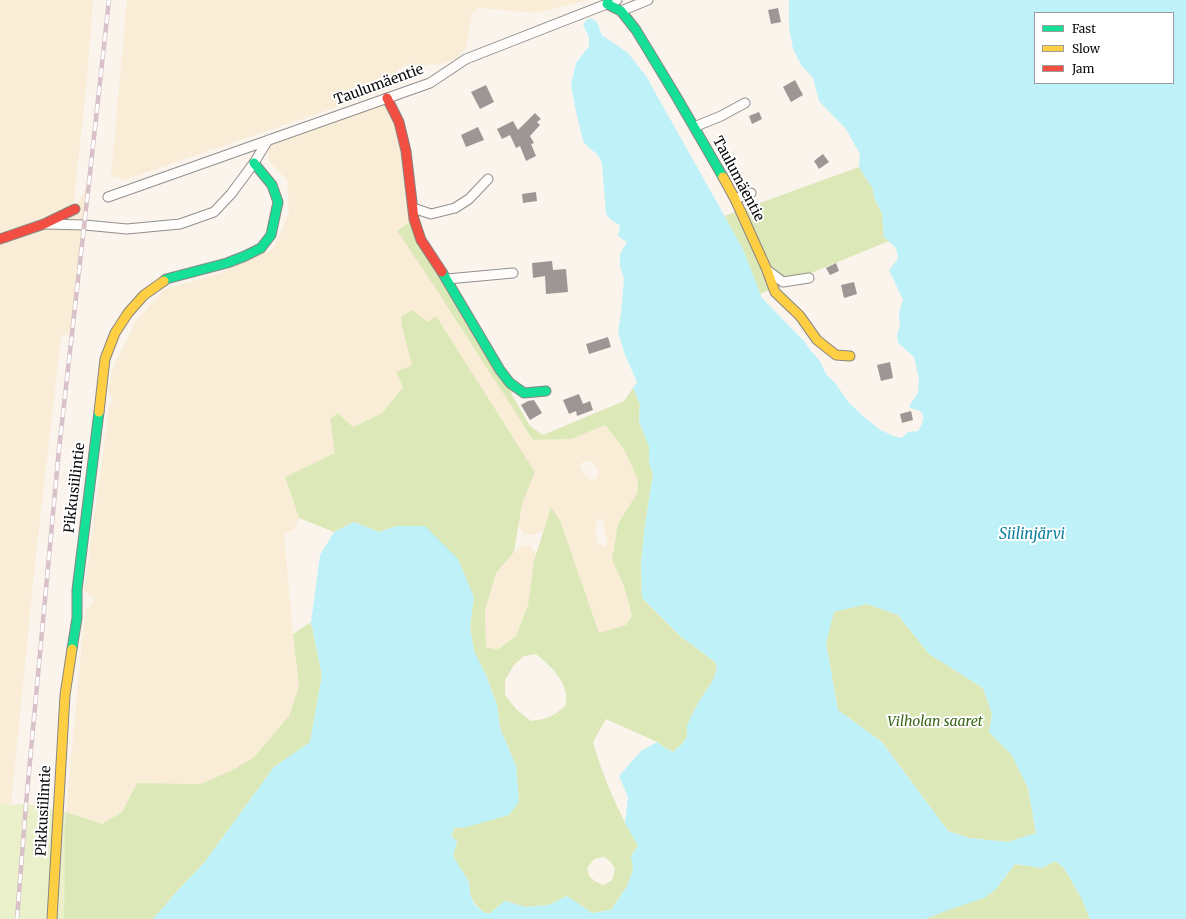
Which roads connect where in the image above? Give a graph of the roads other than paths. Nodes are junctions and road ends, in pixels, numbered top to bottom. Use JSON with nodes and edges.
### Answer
{"nodes":[{"id":1,"x":617,"y":0,"type":"edge"},
{"id":2,"x":648,"y":0,"type":"edge"},
{"id":3,"x":608,"y":2,"type":"edge"},
{"id":4,"x":620,"y":11,"type":"junction"},
{"id":5,"x":387,"y":98,"type":"junction"},
{"id":6,"x":745,"y":103,"type":"dead end"},
{"id":7,"x":694,"y":127,"type":"junction"},
{"id":8,"x":268,"y":140,"type":"junction"},
{"id":9,"x":254,"y":163,"type":"junction"},
{"id":10,"x":488,"y":179,"type":"dead end"},
{"id":11,"x":751,"y":193,"type":"dead end"},
{"id":12,"x":108,"y":197,"type":"dead end"},
{"id":13,"x":735,"y":199,"type":"junction"},
{"id":14,"x":412,"y":208,"type":"junction"},
{"id":15,"x":75,"y":209,"type":"dead end"},
{"id":16,"x":44,"y":224,"type":"junction"},
{"id":17,"x":0,"y":239,"type":"edge"},
{"id":18,"x":767,"y":270,"type":"junction"},
{"id":19,"x":513,"y":272,"type":"dead end"},
{"id":20,"x":809,"y":278,"type":"dead end"},
{"id":21,"x":447,"y":279,"type":"junction"},
{"id":22,"x":850,"y":356,"type":"dead end"},
{"id":23,"x":546,"y":391,"type":"dead end"},
{"id":24,"x":52,"y":919,"type":"edge"}],
"edges":[{"from":1,"to":3,"type":"street","name":"Taulumäentie"},
{"from":2,"to":4,"type":"street"},
{"from":3,"to":4,"type":"street","name":"Taulumäentie"},
{"from":3,"to":5,"type":"street","name":"Taulumäentie"},
{"from":4,"to":7,"type":"street","name":"Taulumäentie"},
{"from":5,"to":8,"type":"street","name":"Taulumäentie"},
{"from":5,"to":14,"type":"street"},
{"from":6,"to":7,"type":"street"},
{"from":7,"to":13,"type":"street","name":"Taulumäentie"},
{"from":8,"to":9,"type":"street"},
{"from":8,"to":12,"type":"street","name":"Taulumäentie"},
{"from":9,"to":16,"type":"street"},
{"from":9,"to":24,"type":"street","name":"Pikkusiilintie"},
{"from":10,"to":14,"type":"street"},
{"from":11,"to":13,"type":"street"},
{"from":13,"to":18,"type":"street","name":"Taulumäentie"},
{"from":14,"to":21,"type":"street"},
{"from":15,"to":16,"type":"street"},
{"from":16,"to":17,"type":"street"},
{"from":18,"to":20,"type":"street"},
{"from":18,"to":22,"type":"street","name":"Taulumäentie"},
{"from":19,"to":21,"type":"street"},
{"from":21,"to":23,"type":"street"}]}
